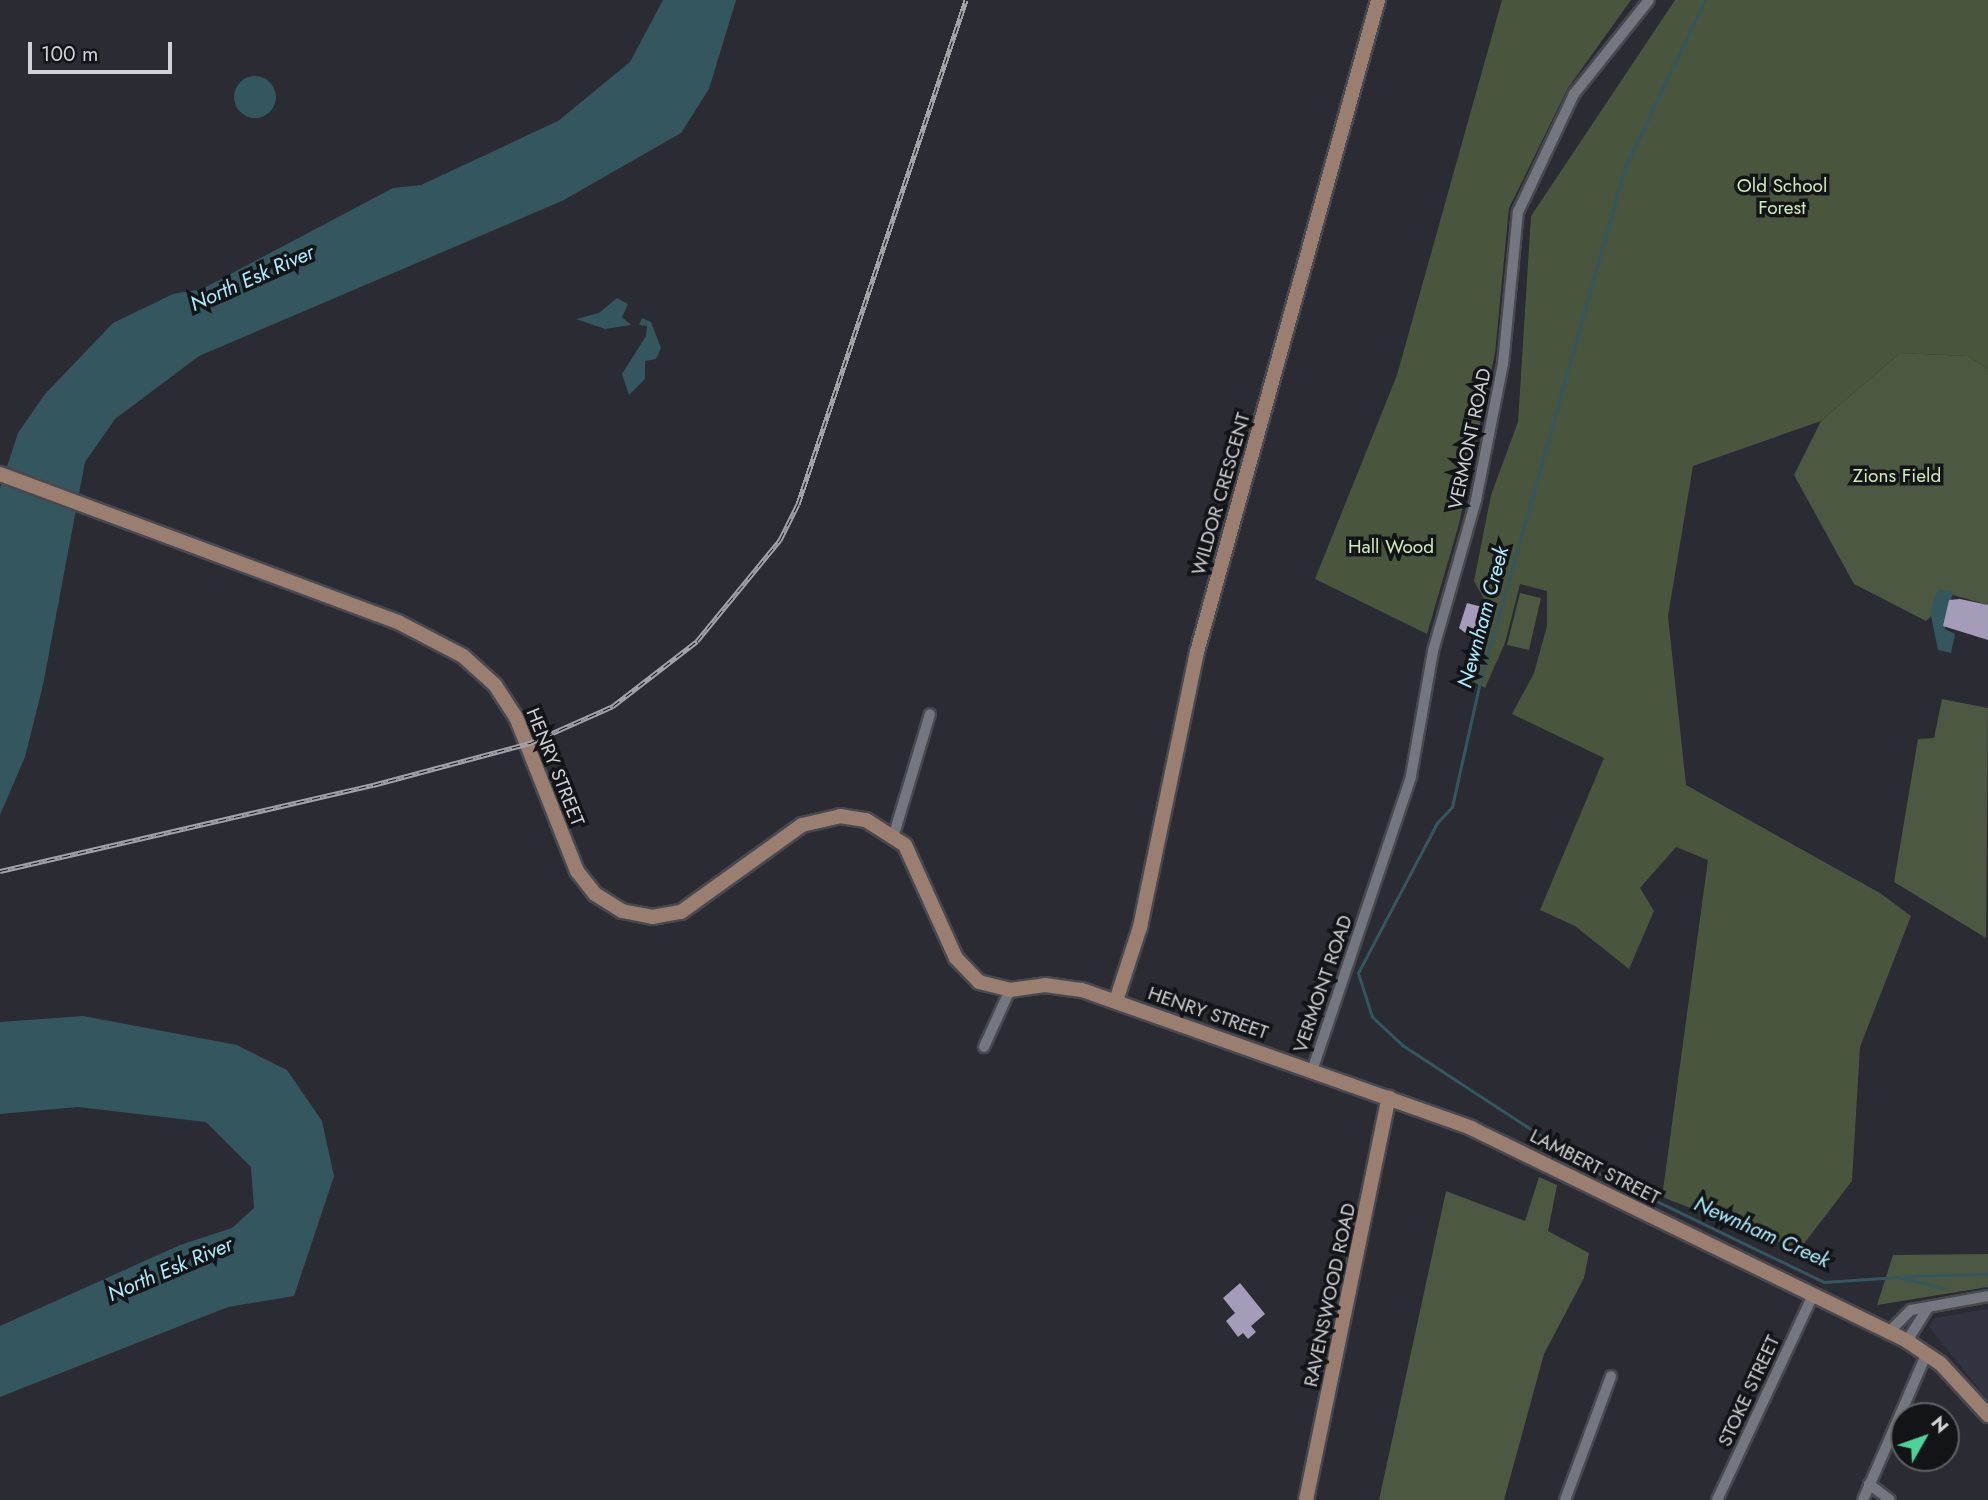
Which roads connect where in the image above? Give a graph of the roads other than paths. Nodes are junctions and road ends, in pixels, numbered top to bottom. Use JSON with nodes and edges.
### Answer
{"nodes":[{"id":1,"x":1378,"y":0,"type":"edge"},
{"id":2,"x":1649,"y":0,"type":"edge"},
{"id":3,"x":0,"y":474,"type":"edge"},
{"id":4,"x":930,"y":714,"type":"dead end"},
{"id":5,"x":894,"y":834,"type":"junction"},
{"id":6,"x":1010,"y":990,"type":"junction"},
{"id":7,"x":1116,"y":1001,"type":"junction"},
{"id":8,"x":984,"y":1047,"type":"dead end"},
{"id":9,"x":1312,"y":1071,"type":"junction"},
{"id":10,"x":1390,"y":1097,"type":"junction"},
{"id":11,"x":1988,"y":1296,"type":"edge"},
{"id":12,"x":1812,"y":1297,"type":"junction"},
{"id":13,"x":1927,"y":1309,"type":"junction"},
{"id":14,"x":1889,"y":1332,"type":"junction"},
{"id":15,"x":1907,"y":1341,"type":"junction"},
{"id":16,"x":1927,"y":1353,"type":"junction"},
{"id":17,"x":1611,"y":1376,"type":"dead end"},
{"id":18,"x":1988,"y":1415,"type":"edge"},
{"id":19,"x":1869,"y":1484,"type":"junction"},
{"id":20,"x":1306,"y":1500,"type":"edge"},
{"id":21,"x":1565,"y":1500,"type":"edge"},
{"id":22,"x":1717,"y":1500,"type":"edge"},
{"id":23,"x":1863,"y":1500,"type":"edge"},
{"id":24,"x":1890,"y":1500,"type":"edge"}],
"edges":[{"from":1,"to":7,"type":"street","name":"WILDOR CRESCENT"},
{"from":2,"to":9,"type":"street","name":"VERMONT ROAD"},
{"from":3,"to":5,"type":"street","name":"HENRY STREET"},
{"from":4,"to":5,"type":"street"},
{"from":5,"to":6,"type":"street","name":"HENRY STREET"},
{"from":6,"to":7,"type":"street","name":"HENRY STREET"},
{"from":6,"to":8,"type":"street"},
{"from":7,"to":9,"type":"street","name":"HENRY STREET"},
{"from":9,"to":10,"type":"street","name":"HENRY STREET"},
{"from":10,"to":12,"type":"street","name":"LAMBERT STREET"},
{"from":10,"to":20,"type":"street","name":"RAVENSWOOD ROAD"},
{"from":11,"to":13,"type":"street"},
{"from":12,"to":14,"type":"street","name":"LAMBERT STREET"},
{"from":12,"to":22,"type":"street","name":"STOKE STREET"},
{"from":13,"to":14,"type":"street"},
{"from":13,"to":15,"type":"street"},
{"from":14,"to":15,"type":"street","name":"LAMBERT STREET"},
{"from":15,"to":16,"type":"street","name":"LAMBERT STREET"},
{"from":16,"to":18,"type":"street","name":"LAMBERT STREET"},
{"from":16,"to":19,"type":"street"},
{"from":17,"to":21,"type":"street"},
{"from":19,"to":23,"type":"street"},
{"from":19,"to":24,"type":"street"}]}
